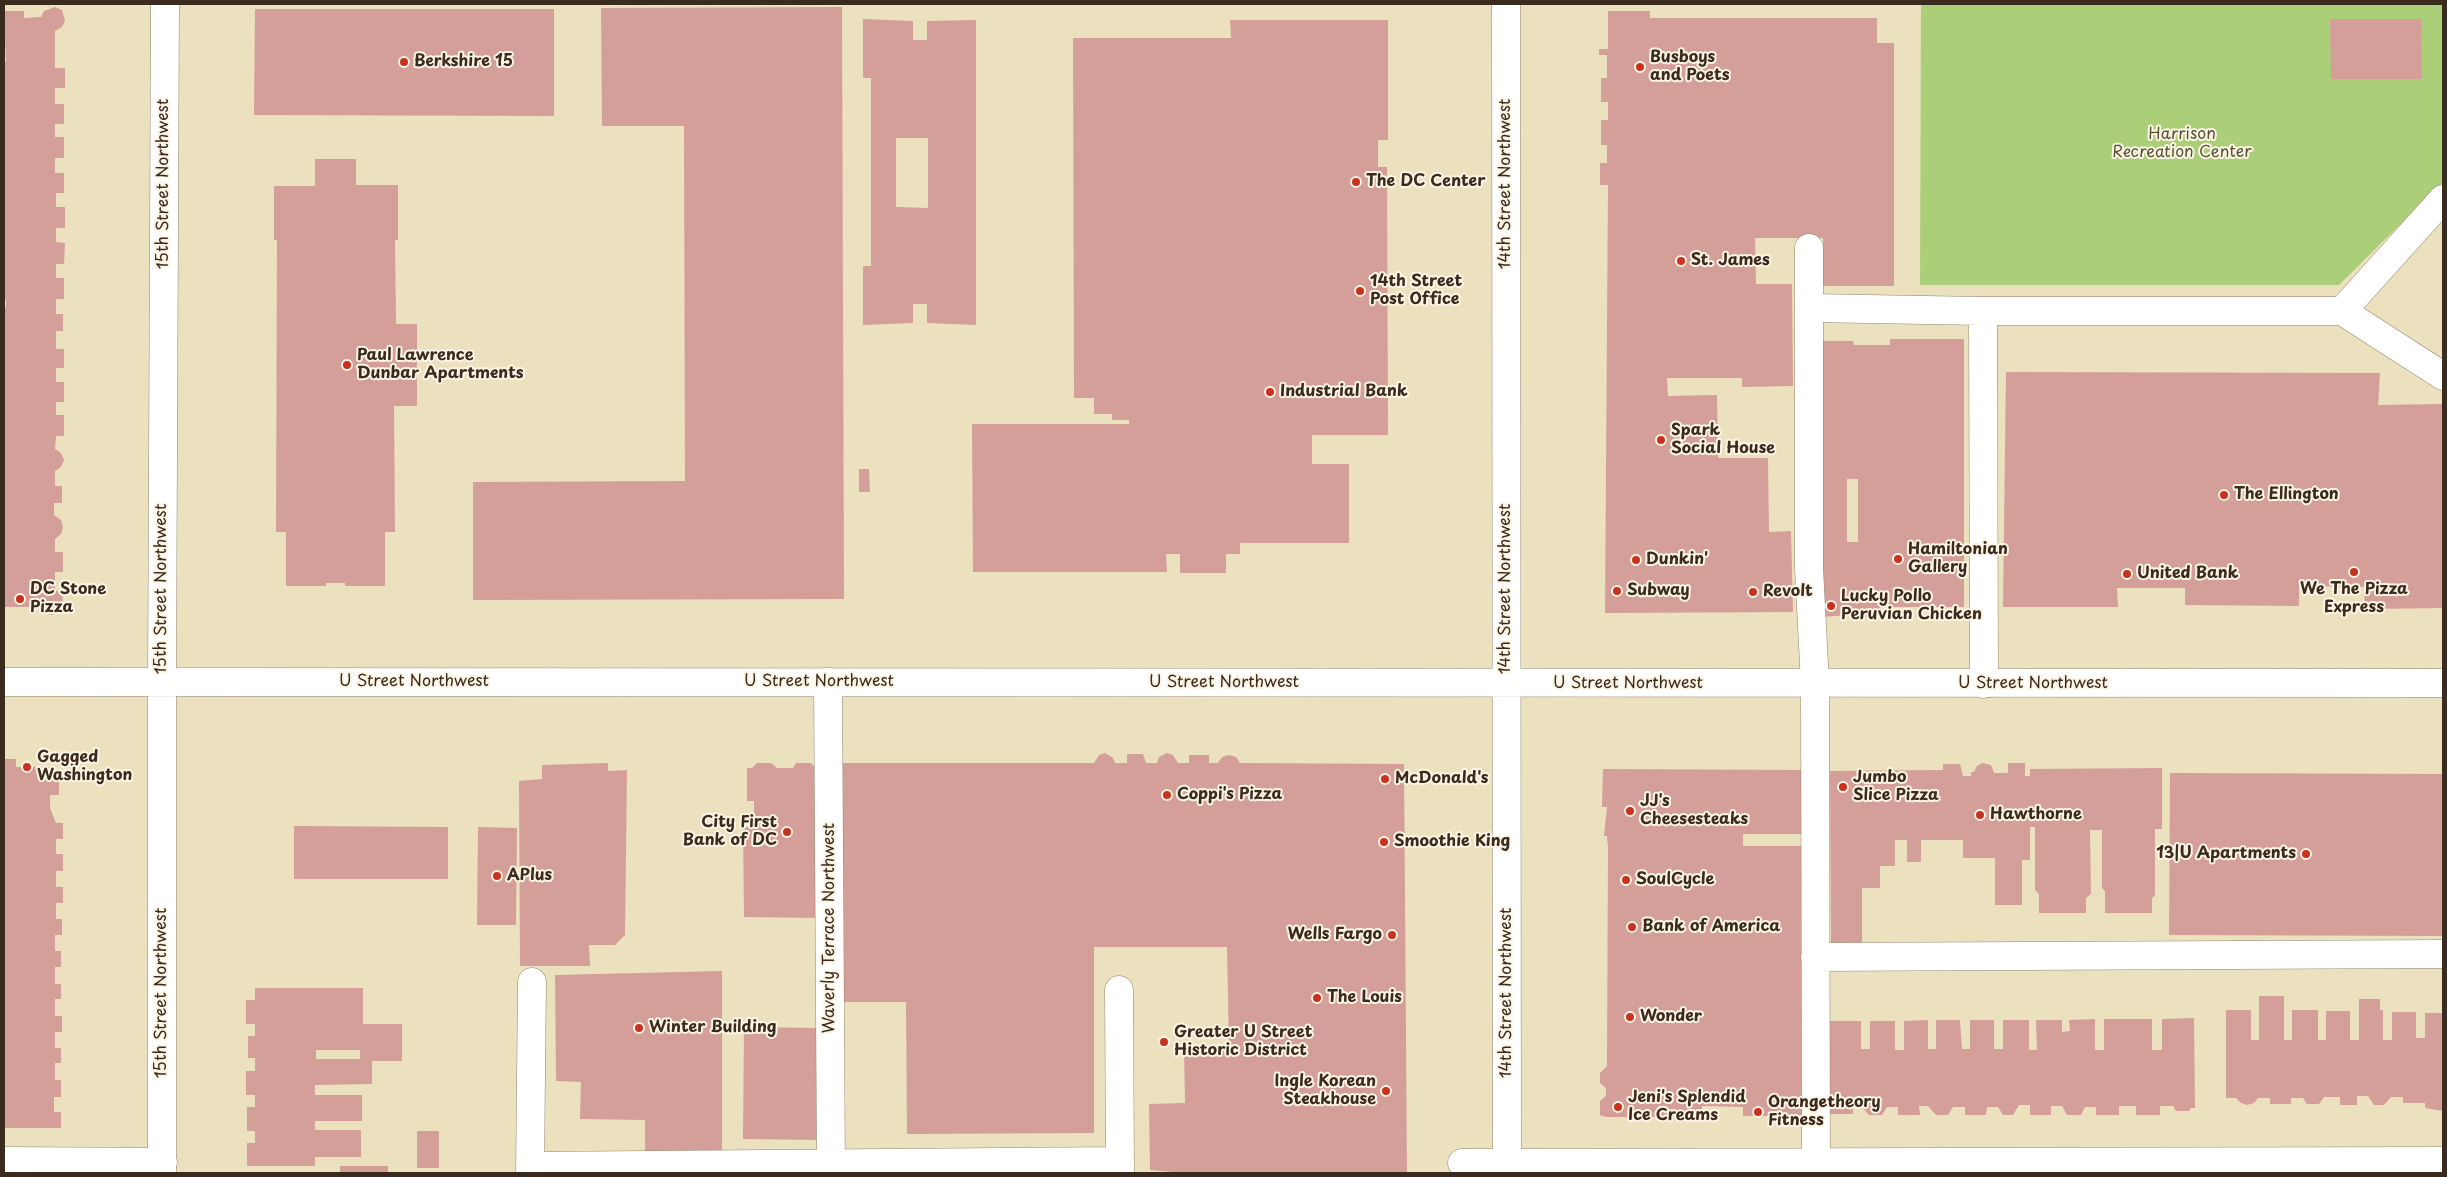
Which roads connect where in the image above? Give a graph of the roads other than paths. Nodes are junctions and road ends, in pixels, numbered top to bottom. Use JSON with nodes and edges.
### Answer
{"nodes":[{"id":1,"x":165,"y":4,"type":"edge"},
{"id":2,"x":1506,"y":4,"type":"edge"},
{"id":3,"x":2443,"y":199,"type":"edge"},
{"id":4,"x":1809,"y":248,"type":"dead end"},
{"id":5,"x":1809,"y":308,"type":"junction"},
{"id":6,"x":1983,"y":311,"type":"junction"},
{"id":7,"x":2342,"y":311,"type":"junction"},
{"id":8,"x":2443,"y":376,"type":"edge"},
{"id":9,"x":4,"y":682,"type":"edge"},
{"id":10,"x":162,"y":682,"type":"junction"},
{"id":11,"x":828,"y":682,"type":"junction"},
{"id":12,"x":2443,"y":683,"type":"edge"},
{"id":13,"x":1506,"y":684,"type":"junction"},
{"id":14,"x":1815,"y":684,"type":"junction"},
{"id":15,"x":1984,"y":684,"type":"junction"},
{"id":16,"x":2443,"y":954,"type":"edge"},
{"id":17,"x":1815,"y":957,"type":"junction"},
{"id":18,"x":532,"y":982,"type":"dead end"},
{"id":19,"x":1119,"y":990,"type":"dead end"},
{"id":20,"x":4,"y":1161,"type":"edge"},
{"id":21,"x":2443,"y":1161,"type":"edge"},
{"id":22,"x":1462,"y":1163,"type":"dead end"},
{"id":23,"x":162,"y":1167,"type":"edge"},
{"id":24,"x":1120,"y":1167,"type":"edge"},
{"id":25,"x":1816,"y":1167,"type":"edge"},
{"id":26,"x":831,"y":1168,"type":"edge"},
{"id":27,"x":1507,"y":1168,"type":"edge"},
{"id":28,"x":530,"y":1170,"type":"edge"}],
"edges":[{"from":1,"to":10,"type":"main road","name":"15th Street Northwest"},
{"from":2,"to":13,"type":"main road","name":"14th Street Northwest"},
{"from":3,"to":7,"type":"main road"},
{"from":4,"to":5,"type":"main road"},
{"from":5,"to":6,"type":"main road"},
{"from":5,"to":14,"type":"main road"},
{"from":6,"to":7,"type":"main road"},
{"from":6,"to":15,"type":"main road"},
{"from":7,"to":8,"type":"main road"},
{"from":9,"to":10,"type":"main road","name":"U Street Northwest"},
{"from":10,"to":11,"type":"main road","name":"U Street Northwest"},
{"from":10,"to":23,"type":"main road","name":"15th Street Northwest"},
{"from":11,"to":13,"type":"main road","name":"U Street Northwest"},
{"from":11,"to":26,"type":"main road","name":"Waverly Terrace Northwest"},
{"from":12,"to":15,"type":"main road","name":"U Street Northwest"},
{"from":13,"to":14,"type":"main road","name":"U Street Northwest"},
{"from":13,"to":27,"type":"main road","name":"14th Street Northwest"},
{"from":14,"to":15,"type":"main road","name":"U Street Northwest"},
{"from":14,"to":17,"type":"main road"},
{"from":16,"to":17,"type":"main road"},
{"from":17,"to":25,"type":"main road"},
{"from":18,"to":28,"type":"main road"},
{"from":19,"to":24,"type":"main road"},
{"from":20,"to":23,"type":"main road"},
{"from":21,"to":25,"type":"main road"},
{"from":22,"to":27,"type":"main road"},
{"from":24,"to":26,"type":"main road"},
{"from":25,"to":27,"type":"main road"},
{"from":26,"to":28,"type":"main road"}]}
